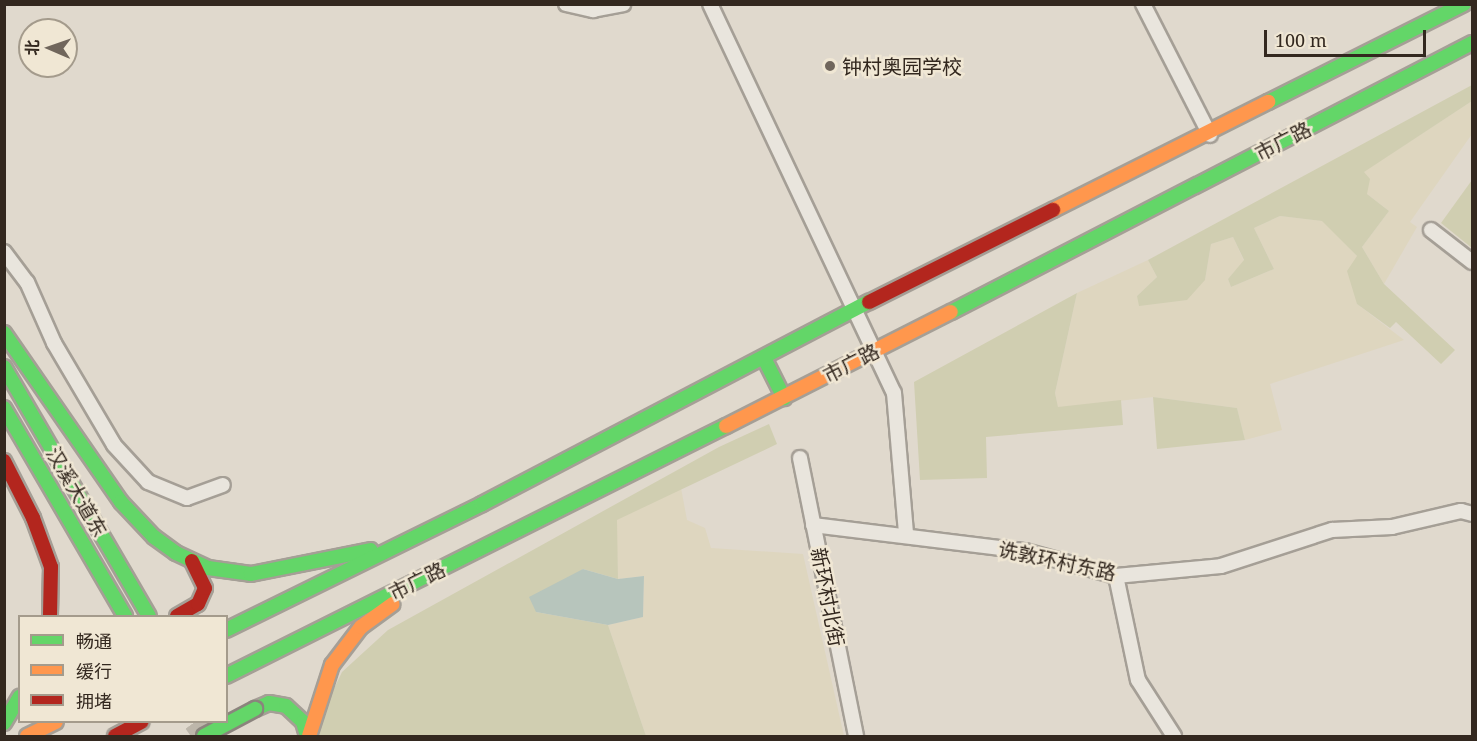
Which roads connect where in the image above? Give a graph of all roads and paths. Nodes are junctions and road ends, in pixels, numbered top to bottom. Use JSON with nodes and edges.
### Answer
{"nodes":[{"id":1,"x":566,"y":4,"type":"edge"},
{"id":2,"x":623,"y":4,"type":"edge"},
{"id":3,"x":710,"y":4,"type":"edge"},
{"id":4,"x":1143,"y":4,"type":"edge"},
{"id":5,"x":1464,"y":4,"type":"edge"},
{"id":6,"x":1473,"y":43,"type":"edge"},
{"id":7,"x":1473,"y":58,"type":"edge"},
{"id":8,"x":1396,"y":82,"type":"junction"},
{"id":9,"x":1210,"y":135,"type":"junction"},
{"id":10,"x":1431,"y":230,"type":"dead end"},
{"id":11,"x":4,"y":252,"type":"edge"},
{"id":12,"x":1473,"y":262,"type":"edge"},
{"id":13,"x":856,"y":309,"type":"junction"},
{"id":14,"x":4,"y":333,"type":"edge"},
{"id":15,"x":876,"y":351,"type":"junction"},
{"id":16,"x":764,"y":358,"type":"junction"},
{"id":17,"x":4,"y":367,"type":"edge"},
{"id":18,"x":784,"y":398,"type":"junction"},
{"id":19,"x":4,"y":408,"type":"edge"},
{"id":20,"x":800,"y":458,"type":"dead end"},
{"id":21,"x":4,"y":461,"type":"edge"},
{"id":22,"x":223,"y":485,"type":"dead end"},
{"id":23,"x":1473,"y":514,"type":"edge"},
{"id":24,"x":813,"y":525,"type":"junction"},
{"id":25,"x":906,"y":534,"type":"junction"},
{"id":26,"x":406,"y":542,"type":"junction"},
{"id":27,"x":192,"y":561,"type":"junction"},
{"id":28,"x":439,"y":570,"type":"junction"},
{"id":29,"x":1116,"y":576,"type":"junction"},
{"id":30,"x":50,"y":615,"type":"edge"},
{"id":31,"x":124,"y":615,"type":"edge"},
{"id":32,"x":148,"y":615,"type":"edge"},
{"id":33,"x":181,"y":615,"type":"edge"},
{"id":34,"x":228,"y":629,"type":"edge"},
{"id":35,"x":228,"y":675,"type":"edge"},
{"id":36,"x":18,"y":699,"type":"edge"},
{"id":37,"x":4,"y":723,"type":"edge"},
{"id":38,"x":54,"y":723,"type":"edge"},
{"id":39,"x":139,"y":723,"type":"edge"},
{"id":40,"x":27,"y":736,"type":"edge"},
{"id":41,"x":115,"y":736,"type":"edge"},
{"id":42,"x":204,"y":736,"type":"edge"},
{"id":43,"x":308,"y":736,"type":"edge"},
{"id":44,"x":856,"y":736,"type":"edge"},
{"id":45,"x":1174,"y":736,"type":"edge"}],
"edges":[{"from":1,"to":2,"type":"street"},
{"from":3,"to":13,"type":"street"},
{"from":4,"to":9,"type":"street"},
{"from":5,"to":9,"type":"main road","name":"市广路"},
{"from":6,"to":8,"type":"main road","name":"市广路"},
{"from":7,"to":8,"type":"main road"},
{"from":8,"to":15,"type":"main road","name":"市广路"},
{"from":9,"to":13,"type":"main road","name":"市广路"},
{"from":10,"to":12,"type":"street"},
{"from":11,"to":22,"type":"street"},
{"from":13,"to":15,"type":"street"},
{"from":13,"to":16,"type":"main road","name":"市广路"},
{"from":14,"to":27,"type":"main road"},
{"from":15,"to":18,"type":"main road","name":"市广路"},
{"from":15,"to":25,"type":"street"},
{"from":16,"to":18,"type":"main road"},
{"from":16,"to":26,"type":"main road","name":"市广路"},
{"from":17,"to":32,"type":"main road","name":"汉溪大道东"},
{"from":18,"to":28,"type":"main road","name":"市广路"},
{"from":19,"to":31,"type":"main road","name":"汉溪大道东"},
{"from":20,"to":24,"type":"street","name":"新环村北街"},
{"from":21,"to":30,"type":"main road"},
{"from":23,"to":29,"type":"street","name":"诜敦环村东路"},
{"from":24,"to":25,"type":"street","name":"诜敦环村东路"},
{"from":24,"to":44,"type":"street","name":"新环村北街"},
{"from":25,"to":29,"type":"street","name":"诜敦环村东路"},
{"from":26,"to":27,"type":"main road"},
{"from":26,"to":34,"type":"main road","name":"市广路"},
{"from":27,"to":33,"type":"main road"},
{"from":28,"to":35,"type":"main road","name":"市广路"},
{"from":28,"to":43,"type":"main road"},
{"from":29,"to":45,"type":"street"},
{"from":36,"to":37,"type":"main road"},
{"from":38,"to":40,"type":"main road"},
{"from":39,"to":41,"type":"main road"},
{"from":42,"to":43,"type":"main road","bridge":true}]}
